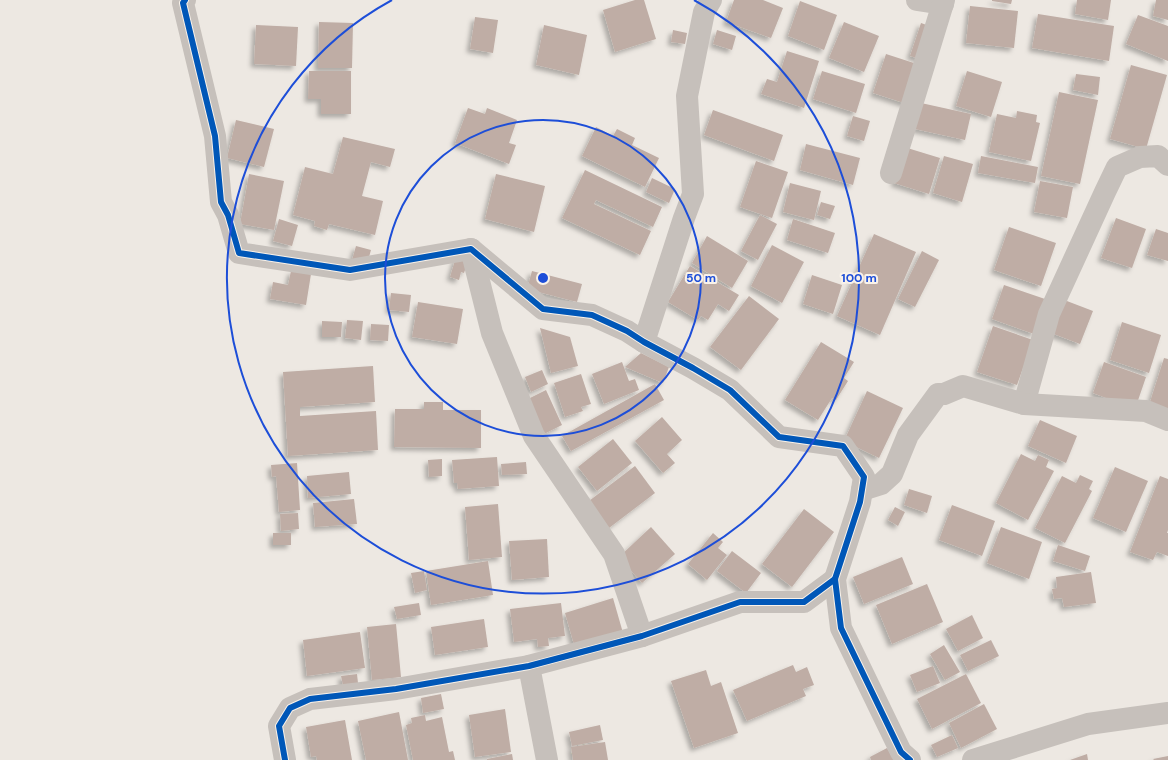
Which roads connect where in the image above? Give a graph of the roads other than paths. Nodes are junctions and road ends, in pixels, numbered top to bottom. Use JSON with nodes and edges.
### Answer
{"nodes":[{"id":1,"x":184,"y":0,"type":"edge"},
{"id":2,"x":710,"y":0,"type":"edge"},
{"id":3,"x":917,"y":0,"type":"edge"},
{"id":4,"x":944,"y":2,"type":"edge"},
{"id":5,"x":1168,"y":165,"type":"edge"},
{"id":6,"x":890,"y":173,"type":"dead end"},
{"id":7,"x":471,"y":249,"type":"junction"},
{"id":8,"x":644,"y":342,"type":"junction"},
{"id":9,"x":1024,"y":404,"type":"junction"},
{"id":10,"x":1168,"y":420,"type":"edge"},
{"id":11,"x":862,"y":490,"type":"junction"},
{"id":12,"x":835,"y":579,"type":"junction"},
{"id":13,"x":642,"y":636,"type":"junction"},
{"id":14,"x":529,"y":666,"type":"junction"},
{"id":15,"x":1168,"y":713,"type":"edge"},
{"id":16,"x":285,"y":760,"type":"edge"},
{"id":17,"x":547,"y":760,"type":"edge"},
{"id":18,"x":910,"y":760,"type":"edge"},
{"id":19,"x":973,"y":760,"type":"edge"}],
"edges":[{"from":1,"to":7,"type":"street"},
{"from":2,"to":8,"type":"street"},
{"from":3,"to":4,"type":"street"},
{"from":4,"to":6,"type":"street"},
{"from":5,"to":9,"type":"street"},
{"from":7,"to":8,"type":"street"},
{"from":7,"to":13,"type":"street"},
{"from":8,"to":11,"type":"street"},
{"from":9,"to":10,"type":"street"},
{"from":9,"to":11,"type":"street"},
{"from":11,"to":12,"type":"street"},
{"from":12,"to":13,"type":"street"},
{"from":12,"to":18,"type":"street"},
{"from":13,"to":14,"type":"street"},
{"from":14,"to":16,"type":"street"},
{"from":14,"to":17,"type":"street"},
{"from":15,"to":19,"type":"street"}]}
